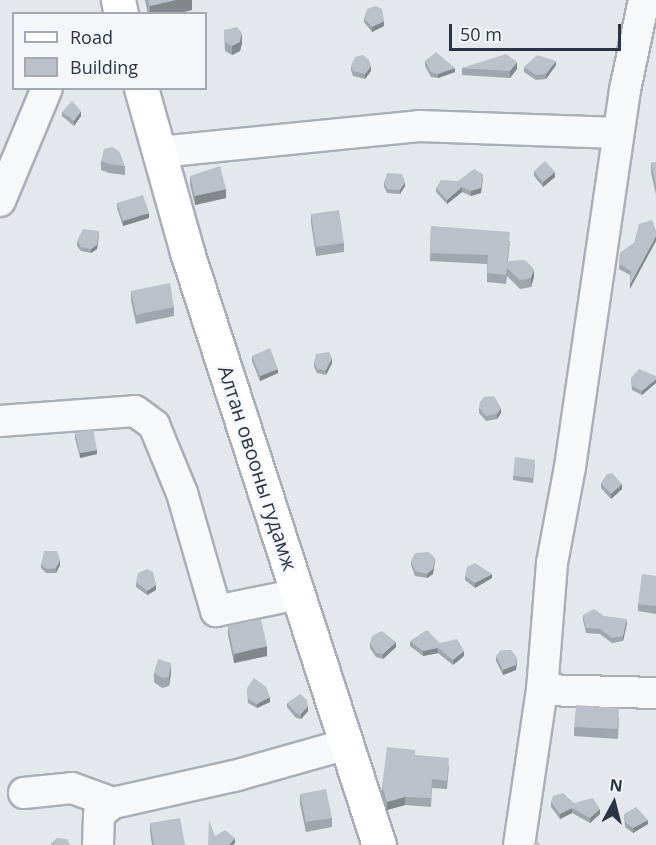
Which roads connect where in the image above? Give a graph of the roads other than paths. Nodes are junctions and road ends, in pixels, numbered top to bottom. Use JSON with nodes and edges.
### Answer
{"nodes":[{"id":1,"x":647,"y":17,"type":"edge"},
{"id":2,"x":46,"y":90,"type":"edge"},
{"id":3,"x":142,"y":90,"type":"edge"},
{"id":4,"x":618,"y":133,"type":"junction"},
{"id":5,"x":159,"y":152,"type":"junction"},
{"id":6,"x":0,"y":201,"type":"edge"},
{"id":7,"x":0,"y":421,"type":"edge"},
{"id":8,"x":299,"y":594,"type":"junction"},
{"id":9,"x":542,"y":690,"type":"junction"},
{"id":10,"x":656,"y":693,"type":"edge"},
{"id":11,"x":347,"y":744,"type":"junction"},
{"id":12,"x":24,"y":793,"type":"dead end"},
{"id":13,"x":113,"y":803,"type":"junction"},
{"id":14,"x":98,"y":845,"type":"edge"},
{"id":15,"x":380,"y":845,"type":"edge"},
{"id":16,"x":519,"y":845,"type":"edge"}],
"edges":[{"from":1,"to":4,"type":"street"},
{"from":2,"to":6,"type":"street"},
{"from":3,"to":5,"type":"main road","name":"Алтан овооны гудамж"},
{"from":4,"to":5,"type":"street"},
{"from":4,"to":9,"type":"street"},
{"from":5,"to":8,"type":"main road","name":"Алтан овооны гудамж"},
{"from":7,"to":8,"type":"street"},
{"from":8,"to":11,"type":"main road","name":"Алтан овооны гудамж"},
{"from":9,"to":10,"type":"street"},
{"from":9,"to":16,"type":"street"},
{"from":11,"to":13,"type":"street"},
{"from":11,"to":15,"type":"main road","name":"Алтан овооны гудамж"},
{"from":12,"to":13,"type":"street"},
{"from":13,"to":14,"type":"street"}]}
